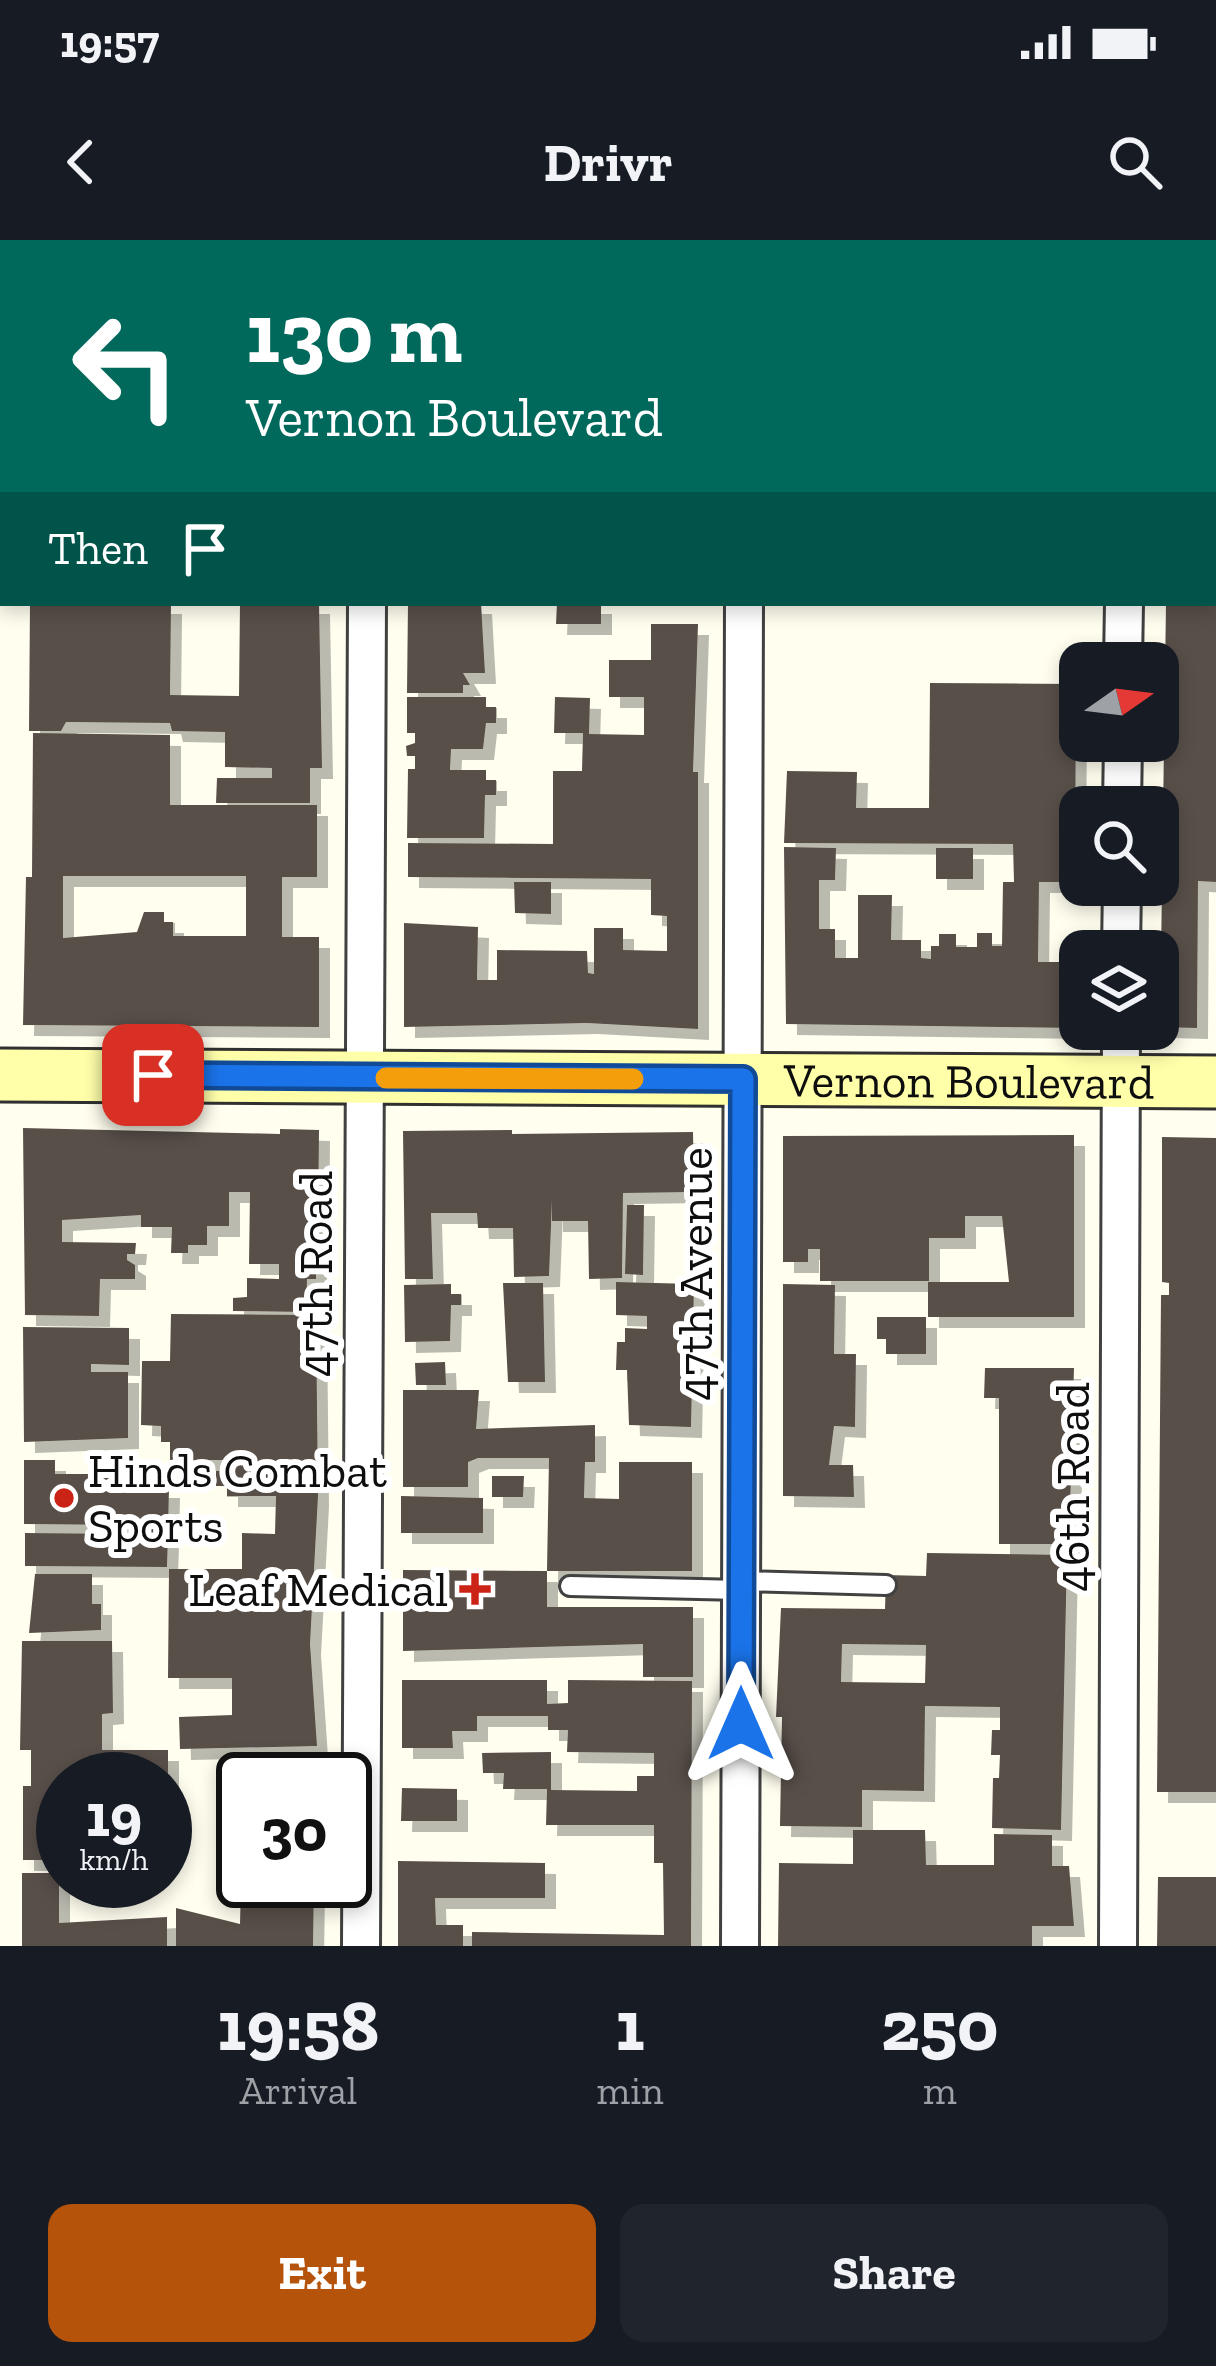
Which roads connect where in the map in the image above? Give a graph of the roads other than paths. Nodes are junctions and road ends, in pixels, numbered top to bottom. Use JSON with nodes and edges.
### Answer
{"nodes":[{"id":1,"x":367,"y":606,"type":"edge"},
{"id":2,"x":744,"y":606,"type":"edge"},
{"id":3,"x":1124,"y":606,"type":"edge"},
{"id":4,"x":1124,"y":642,"type":"edge"},
{"id":5,"x":1121,"y":1050,"type":"edge"},
{"id":6,"x":0,"y":1075,"type":"edge"},
{"id":7,"x":364,"y":1077,"type":"junction"},
{"id":8,"x":743,"y":1079,"type":"junction"},
{"id":9,"x":1121,"y":1081,"type":"junction"},
{"id":10,"x":1216,"y":1082,"type":"edge"},
{"id":11,"x":886,"y":1585,"type":"dead end"},
{"id":12,"x":570,"y":1586,"type":"dead end"},
{"id":13,"x":741,"y":1586,"type":"junction"},
{"id":14,"x":361,"y":1946,"type":"edge"},
{"id":15,"x":740,"y":1946,"type":"edge"},
{"id":16,"x":1118,"y":1946,"type":"edge"}],
"edges":[{"from":1,"to":7,"type":"street","name":"47th Road"},
{"from":2,"to":8,"type":"street","name":"47th Avenue"},
{"from":3,"to":4,"type":"street"},
{"from":5,"to":9,"type":"street","name":"46th Road"},
{"from":6,"to":7,"type":"main road","name":"Vernon Boulevard"},
{"from":7,"to":8,"type":"main road","name":"Vernon Boulevard"},
{"from":7,"to":14,"type":"street","name":"47th Road"},
{"from":8,"to":9,"type":"main road","name":"Vernon Boulevard"},
{"from":8,"to":13,"type":"street","name":"47th Avenue"},
{"from":9,"to":10,"type":"main road","name":"Vernon Boulevard"},
{"from":9,"to":16,"type":"street","name":"46th Road"},
{"from":11,"to":13,"type":"lane"},
{"from":12,"to":13,"type":"lane"},
{"from":13,"to":15,"type":"street","name":"47th Avenue"}]}
